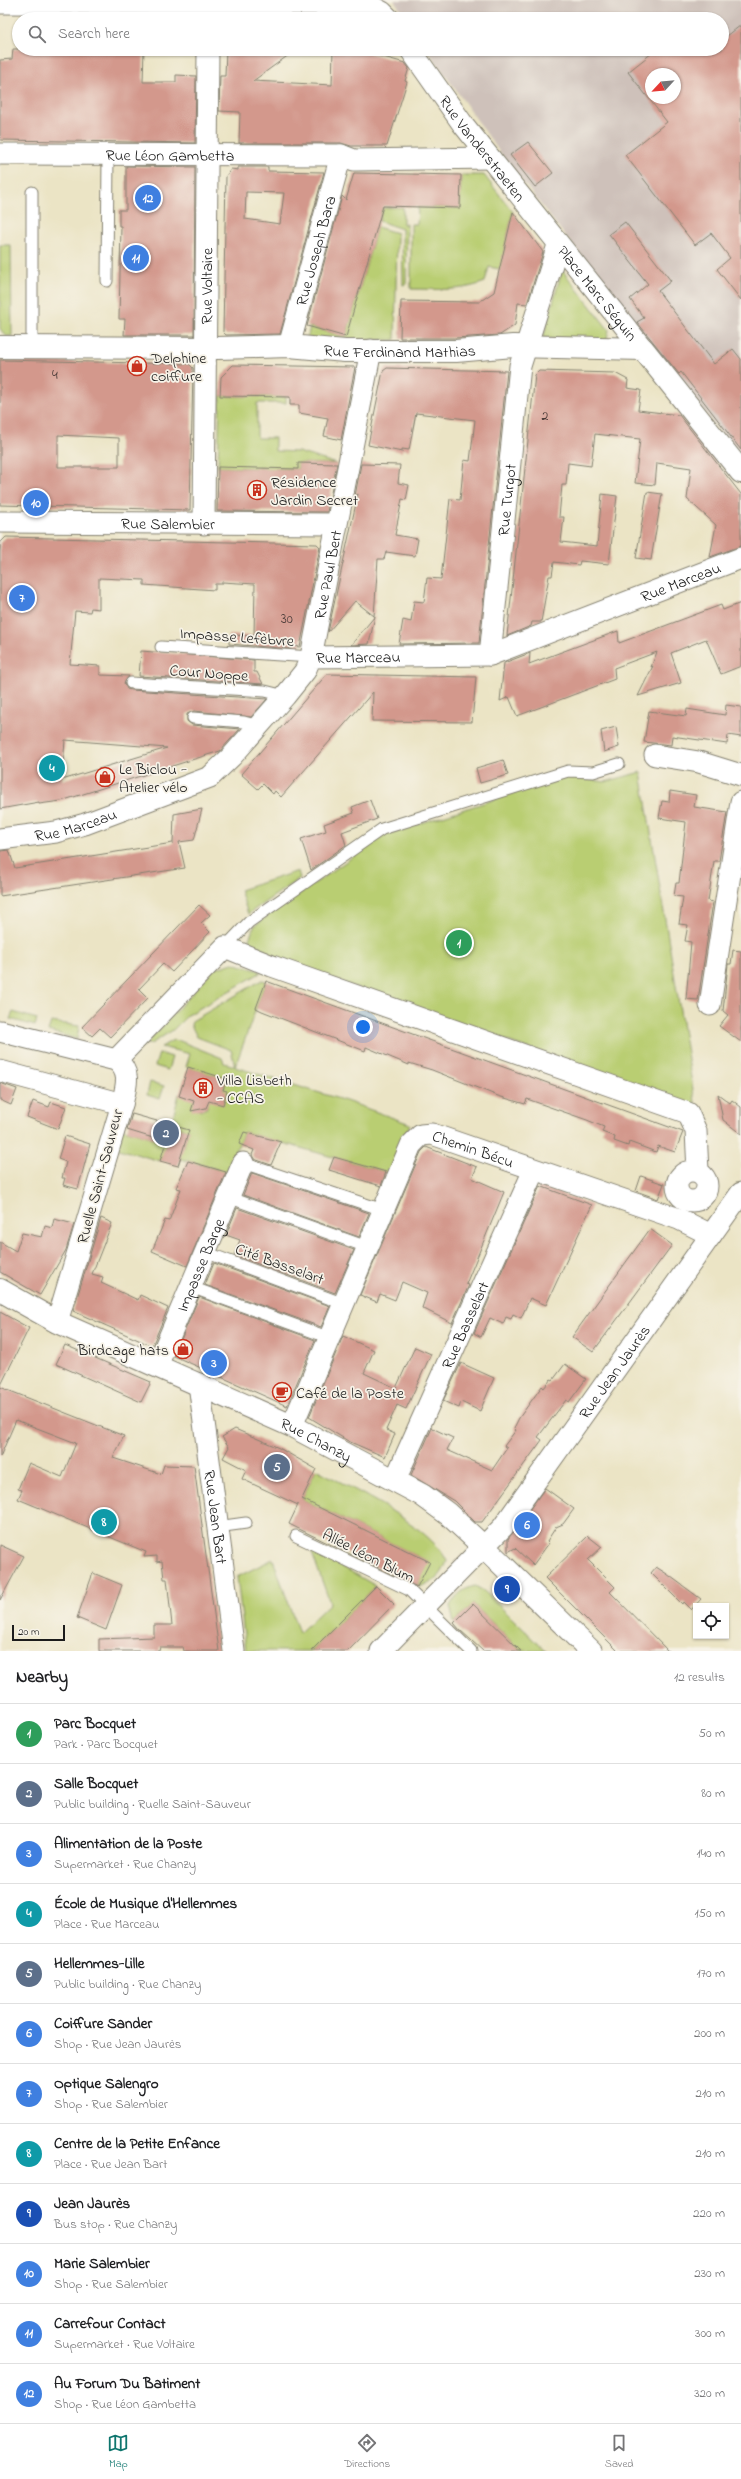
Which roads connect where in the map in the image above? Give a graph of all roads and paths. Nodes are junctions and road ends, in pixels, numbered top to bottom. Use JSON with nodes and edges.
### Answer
{"nodes":[{"id":1,"x":256,"y":1,"type":"edge"},
{"id":2,"x":0,"y":3,"type":"edge"},
{"id":3,"x":208,"y":11,"type":"edge"},
{"id":4,"x":382,"y":12,"type":"edge"},
{"id":5,"x":208,"y":56,"type":"edge"},
{"id":6,"x":415,"y":56,"type":"edge"},
{"id":7,"x":0,"y":154,"type":"edge"},
{"id":8,"x":108,"y":154,"type":"junction"},
{"id":9,"x":207,"y":154,"type":"junction"},
{"id":10,"x":341,"y":155,"type":"junction"},
{"id":11,"x":490,"y":158,"type":"junction"},
{"id":12,"x":32,"y":192,"type":"dead end"},
{"id":13,"x":558,"y":245,"type":"junction"},
{"id":14,"x":107,"y":281,"type":"dead end"},
{"id":15,"x":288,"y":346,"type":"junction"},
{"id":16,"x":526,"y":346,"type":"junction"},
{"id":17,"x":0,"y":347,"type":"edge"},
{"id":18,"x":32,"y":347,"type":"junction"},
{"id":19,"x":206,"y":348,"type":"junction"},
{"id":20,"x":643,"y":349,"type":"junction"},
{"id":21,"x":371,"y":350,"type":"junction"},
{"id":22,"x":741,"y":472,"type":"edge"},
{"id":23,"x":0,"y":522,"type":"edge"},
{"id":24,"x":204,"y":524,"type":"junction"},
{"id":25,"x":336,"y":524,"type":"junction"},
{"id":26,"x":741,"y":558,"type":"edge"},
{"id":27,"x":161,"y":647,"type":"dead end"},
{"id":28,"x":490,"y":655,"type":"junction"},
{"id":29,"x":311,"y":657,"type":"junction"},
{"id":30,"x":131,"y":683,"type":"dead end"},
{"id":31,"x":285,"y":696,"type":"junction"},
{"id":32,"x":193,"y":718,"type":"dead end"},
{"id":33,"x":259,"y":726,"type":"junction"},
{"id":34,"x":655,"y":754,"type":"dead end"},
{"id":35,"x":619,"y":764,"type":"dead end"},
{"id":36,"x":741,"y":775,"type":"edge"},
{"id":37,"x":741,"y":802,"type":"edge"},
{"id":38,"x":0,"y":839,"type":"edge"},
{"id":39,"x":225,"y":947,"type":"junction"},
{"id":40,"x":710,"y":1005,"type":"dead end"},
{"id":41,"x":0,"y":1031,"type":"edge"},
{"id":42,"x":116,"y":1060,"type":"junction"},
{"id":43,"x":0,"y":1071,"type":"edge"},
{"id":44,"x":122,"y":1104,"type":"junction"},
{"id":45,"x":243,"y":1163,"type":"joint"},
{"id":46,"x":534,"y":1170,"type":"junction"},
{"id":47,"x":698,"y":1172,"type":"dead end"},
{"id":48,"x":741,"y":1193,"type":"edge"},
{"id":49,"x":228,"y":1197,"type":"junction"},
{"id":50,"x":383,"y":1210,"type":"junction"},
{"id":51,"x":712,"y":1235,"type":"junction"},
{"id":52,"x":367,"y":1247,"type":"junction"},
{"id":53,"x":205,"y":1252,"type":"junction"},
{"id":54,"x":191,"y":1287,"type":"junction"},
{"id":55,"x":0,"y":1290,"type":"edge"},
{"id":56,"x":344,"y":1304,"type":"junction"},
{"id":57,"x":57,"y":1322,"type":"junction"},
{"id":58,"x":330,"y":1338,"type":"junction"},
{"id":59,"x":157,"y":1366,"type":"junction"},
{"id":60,"x":199,"y":1384,"type":"junction"},
{"id":61,"x":292,"y":1426,"type":"junction"},
{"id":62,"x":395,"y":1480,"type":"junction"},
{"id":63,"x":246,"y":1523,"type":"dead end"},
{"id":64,"x":217,"y":1527,"type":"junction"},
{"id":65,"x":296,"y":1536,"type":"dead end"},
{"id":66,"x":484,"y":1548,"type":"junction"},
{"id":67,"x":425,"y":1607,"type":"junction"},
{"id":68,"x":234,"y":1651,"type":"edge"},
{"id":69,"x":381,"y":1651,"type":"edge"},
{"id":70,"x":471,"y":1651,"type":"edge"},
{"id":71,"x":591,"y":1651,"type":"edge"}],
"edges":[{"from":1,"to":3,"type":"street"},
{"from":1,"to":4,"type":"street"},
{"from":2,"to":3,"type":"street"},
{"from":5,"to":9,"type":"street","name":"Rue Voltaire"},
{"from":6,"to":11,"type":"street","name":"Rue Vanderstraeten"},
{"from":7,"to":8,"type":"street","name":"Rue Léon Gambetta"},
{"from":8,"to":9,"type":"street","name":"Rue Léon Gambetta"},
{"from":8,"to":14,"type":"lane"},
{"from":9,"to":10,"type":"street","name":"Rue Léon Gambetta"},
{"from":9,"to":19,"type":"street","name":"Rue Voltaire"},
{"from":10,"to":11,"type":"street","name":"Rue Léon Gambetta"},
{"from":10,"to":15,"type":"street","name":"Rue Joseph Bara"},
{"from":11,"to":13,"type":"street","name":"Rue Vanderstraeten"},
{"from":12,"to":18,"type":"lane"},
{"from":13,"to":16,"type":"street","name":"Place Marc Séguin"},
{"from":13,"to":20,"type":"street","name":"Place Marc Séguin"},
{"from":15,"to":19,"type":"street","name":"Rue Ferdinand Mathias"},
{"from":15,"to":21,"type":"street","name":"Rue Ferdinand Mathias"},
{"from":16,"to":20,"type":"street","name":"Rue Ferdinand Mathias"},
{"from":16,"to":21,"type":"street","name":"Rue Ferdinand Mathias"},
{"from":16,"to":28,"type":"street","name":"Rue Turgot"},
{"from":17,"to":18,"type":"street","name":"Rue Ferdinand Mathias"},
{"from":18,"to":19,"type":"street","name":"Rue Ferdinand Mathias"},
{"from":19,"to":24,"type":"street","name":"Rue Voltaire"},
{"from":20,"to":22,"type":"street"},
{"from":21,"to":25,"type":"street","name":"Rue Paul Bert"},
{"from":23,"to":24,"type":"street","name":"Rue Salembier"},
{"from":24,"to":25,"type":"street","name":"Rue Salembier"},
{"from":25,"to":29,"type":"street","name":"Rue Paul Bert"},
{"from":26,"to":28,"type":"street","name":"Rue Marceau"},
{"from":27,"to":29,"type":"lane","name":"Impasse Lefèbvre"},
{"from":28,"to":29,"type":"street","name":"Rue Marceau"},
{"from":29,"to":31,"type":"street","name":"Rue Marceau"},
{"from":30,"to":31,"type":"lane","name":"Cour Noppe"},
{"from":31,"to":33,"type":"street","name":"Rue Marceau"},
{"from":32,"to":33,"type":"lane"},
{"from":33,"to":38,"type":"street","name":"Rue Marceau"},
{"from":34,"to":36,"type":"street"},
{"from":35,"to":39,"type":"lane"},
{"from":37,"to":40,"type":"street"},
{"from":39,"to":42,"type":"street"},
{"from":39,"to":47,"type":"street"},
{"from":41,"to":42,"type":"street"},
{"from":42,"to":44,"type":"street"},
{"from":43,"to":44,"type":"street","name":"Ruelle Saint-Sauveur"},
{"from":44,"to":57,"type":"street","name":"Ruelle Saint-Sauveur"},
{"from":45,"to":49,"type":"street","name":"Impasse Barge"},
{"from":45,"to":50,"type":"lane"},
{"from":46,"to":50,"type":"street","name":"Chemin Bécu"},
{"from":46,"to":51,"type":"street","name":"Chemin Bécu"},
{"from":46,"to":62,"type":"street","name":"Rue Basselart"},
{"from":48,"to":51,"type":"street","name":"Rue Jean Jaurès"},
{"from":49,"to":52,"type":"lane"},
{"from":49,"to":53,"type":"street","name":"Impasse Barge"},
{"from":50,"to":52,"type":"street","name":"Chemin Bécu"},
{"from":51,"to":66,"type":"street","name":"Rue Jean Jaurès"},
{"from":52,"to":56,"type":"street","name":"Chemin Bécu"},
{"from":53,"to":54,"type":"street","name":"Impasse Barge"},
{"from":53,"to":56,"type":"lane","name":"Cité Basselart"},
{"from":54,"to":58,"type":"lane"},
{"from":54,"to":59,"type":"street","name":"Impasse Barge"},
{"from":55,"to":57,"type":"street","name":"Rue Chanzy"},
{"from":56,"to":58,"type":"street","name":"Chemin Bécu"},
{"from":57,"to":59,"type":"street","name":"Rue Chanzy"},
{"from":58,"to":61,"type":"street","name":"Chemin Bécu"},
{"from":59,"to":60,"type":"street","name":"Rue Chanzy"},
{"from":60,"to":61,"type":"street","name":"Rue Chanzy"},
{"from":60,"to":64,"type":"street","name":"Rue Jean Bart"},
{"from":61,"to":62,"type":"street","name":"Rue Chanzy"},
{"from":62,"to":66,"type":"street","name":"Rue Chanzy"},
{"from":63,"to":64,"type":"lane"},
{"from":64,"to":68,"type":"street","name":"Rue Jean Bart"},
{"from":65,"to":67,"type":"lane","name":"Allée Léon Blum"},
{"from":66,"to":67,"type":"street","name":"Rue Jean Jaurès"},
{"from":66,"to":71,"type":"street","name":"Rue Chanzy"},
{"from":67,"to":69,"type":"street","name":"Rue Jean Jaurès"},
{"from":67,"to":70,"type":"lane","name":"Allée Léon Blum"}]}
